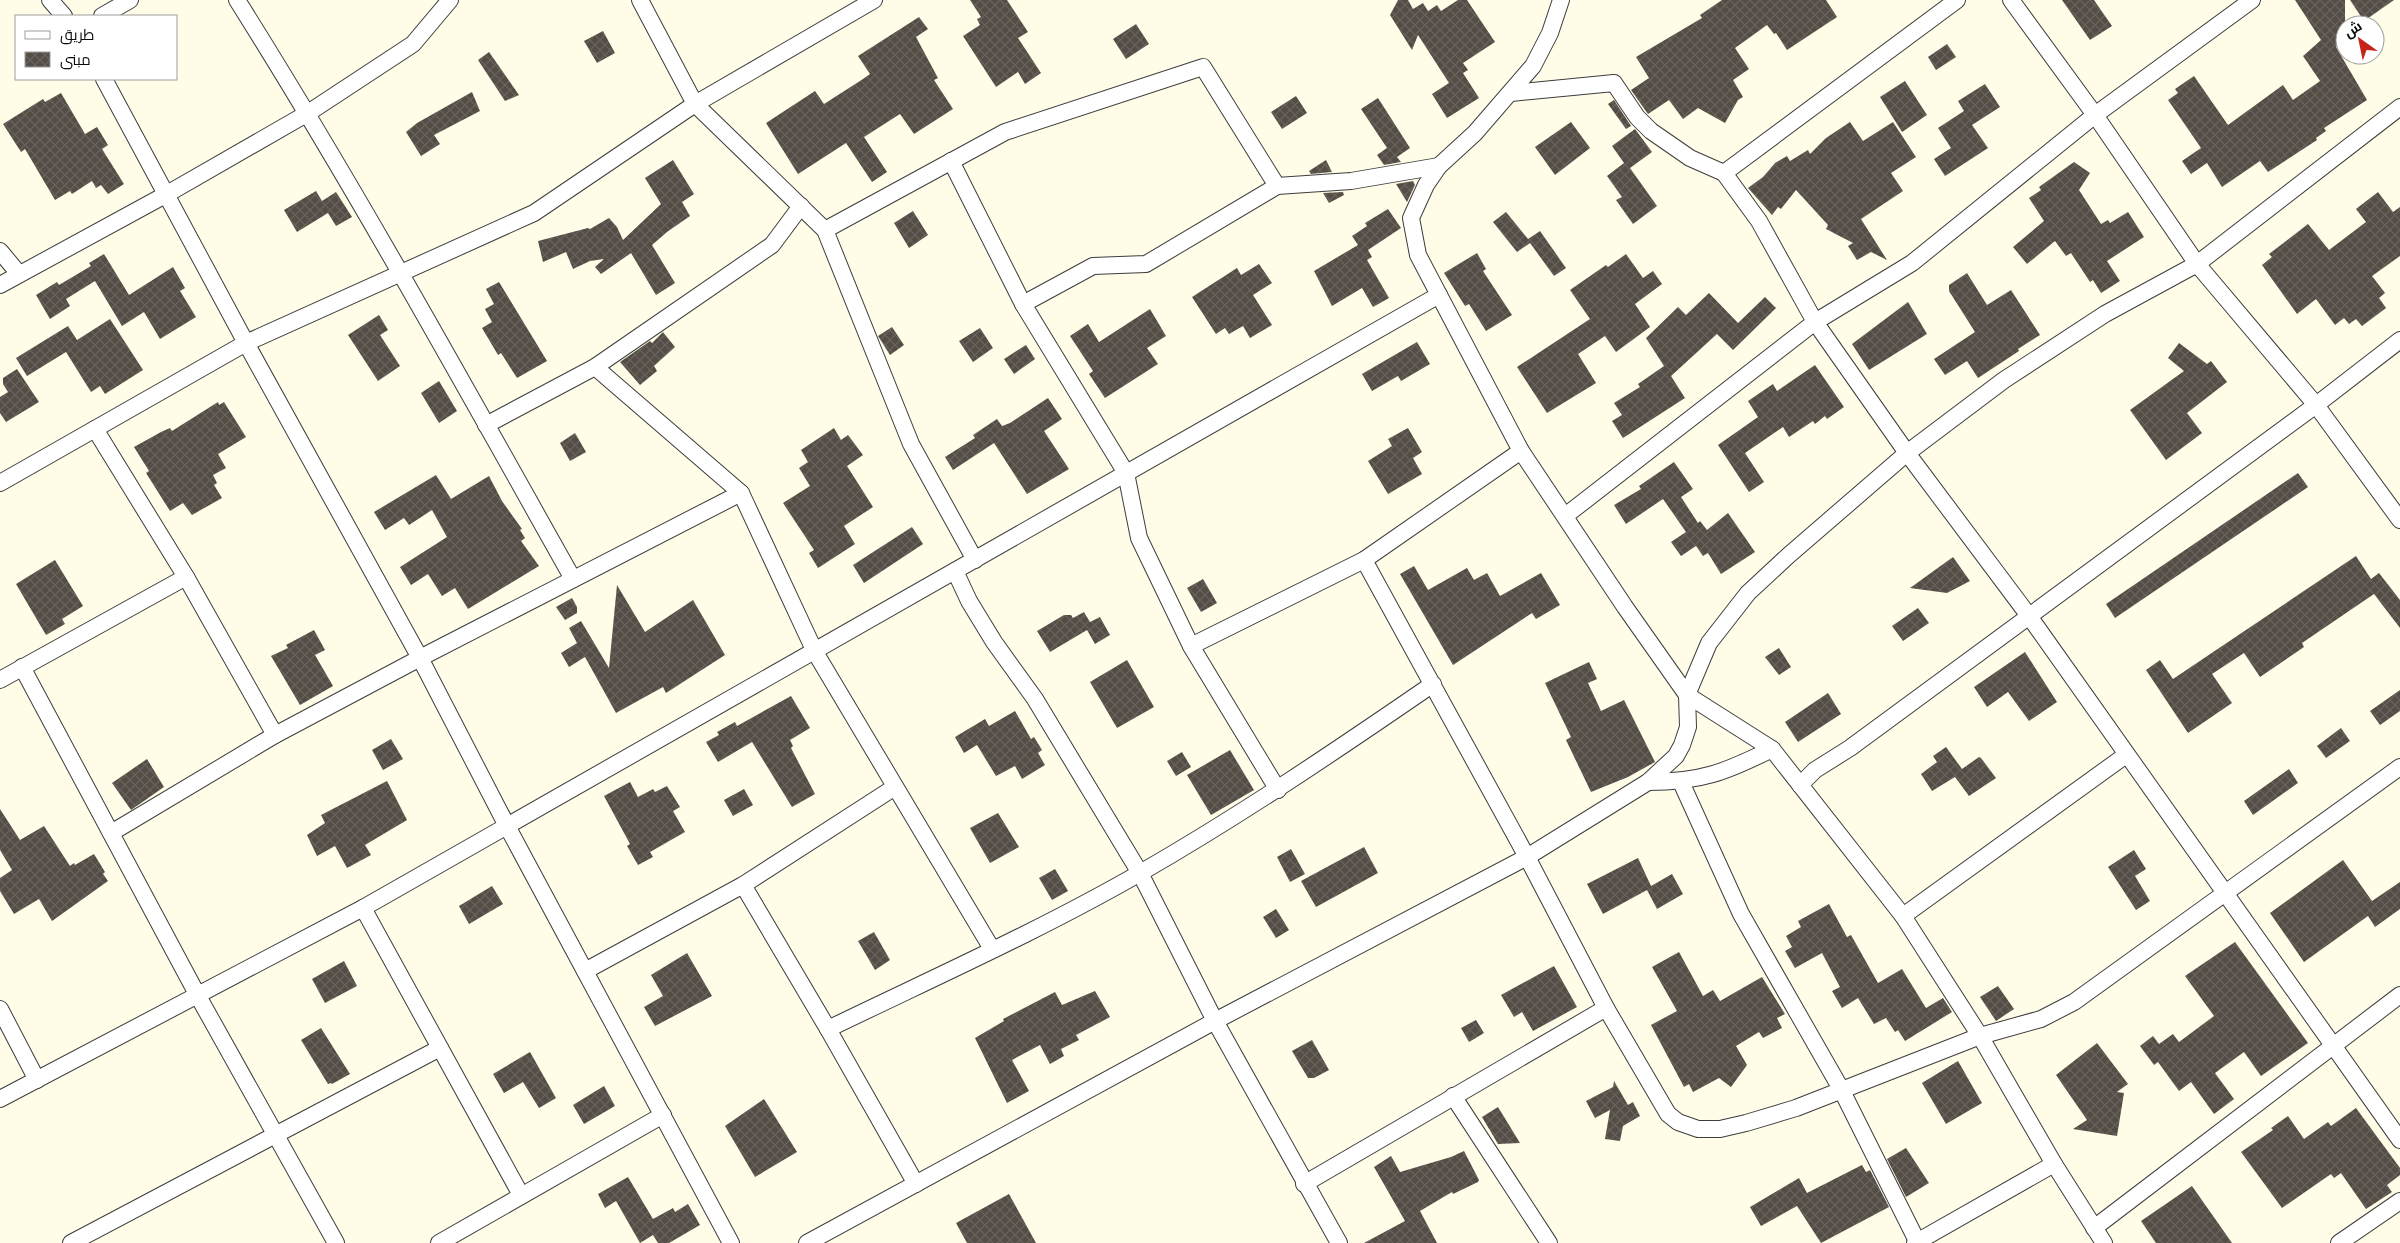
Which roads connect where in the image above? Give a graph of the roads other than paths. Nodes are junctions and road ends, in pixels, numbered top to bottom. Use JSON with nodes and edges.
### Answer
{"nodes":[{"id":1,"x":50,"y":0,"type":"edge"},
{"id":2,"x":130,"y":0,"type":"edge"},
{"id":3,"x":237,"y":0,"type":"edge"},
{"id":4,"x":450,"y":0,"type":"edge"},
{"id":5,"x":640,"y":0,"type":"edge"},
{"id":6,"x":874,"y":0,"type":"edge"},
{"id":7,"x":1561,"y":0,"type":"edge"},
{"id":8,"x":1957,"y":0,"type":"edge"},
{"id":9,"x":2011,"y":0,"type":"edge"},
{"id":10,"x":2252,"y":0,"type":"edge"},
{"id":11,"x":63,"y":15,"type":"edge"},
{"id":12,"x":104,"y":15,"type":"edge"},
{"id":13,"x":105,"y":80,"type":"edge"},
{"id":14,"x":1511,"y":93,"type":"junction"},
{"id":15,"x":695,"y":104,"type":"junction"},
{"id":16,"x":2400,"y":107,"type":"edge"},
{"id":17,"x":308,"y":113,"type":"junction"},
{"id":18,"x":2094,"y":115,"type":"junction"},
{"id":19,"x":951,"y":162,"type":"junction"},
{"id":20,"x":1439,"y":166,"type":"junction"},
{"id":21,"x":1724,"y":173,"type":"junction"},
{"id":22,"x":1277,"y":186,"type":"junction"},
{"id":23,"x":167,"y":194,"type":"junction"},
{"id":24,"x":801,"y":206,"type":"junction"},
{"id":25,"x":825,"y":230,"type":"junction"},
{"id":26,"x":0,"y":251,"type":"edge"},
{"id":27,"x":2197,"y":264,"type":"junction"},
{"id":28,"x":401,"y":273,"type":"junction"},
{"id":29,"x":19,"y":274,"type":"junction"},
{"id":30,"x":0,"y":285,"type":"edge"},
{"id":31,"x":1439,"y":295,"type":"junction"},
{"id":32,"x":1023,"y":304,"type":"junction"},
{"id":33,"x":1815,"y":322,"type":"junction"},
{"id":34,"x":2400,"y":340,"type":"edge"},
{"id":35,"x":246,"y":343,"type":"junction"},
{"id":36,"x":595,"y":367,"type":"junction"},
{"id":37,"x":2316,"y":405,"type":"junction"},
{"id":38,"x":486,"y":425,"type":"junction"},
{"id":39,"x":95,"y":429,"type":"junction"},
{"id":40,"x":1521,"y":451,"type":"junction"},
{"id":41,"x":1908,"y":453,"type":"junction"},
{"id":42,"x":1126,"y":473,"type":"junction"},
{"id":43,"x":0,"y":483,"type":"edge"},
{"id":44,"x":741,"y":493,"type":"junction"},
{"id":45,"x":1565,"y":516,"type":"junction"},
{"id":46,"x":2400,"y":520,"type":"edge"},
{"id":47,"x":975,"y":560,"type":"junction"},
{"id":48,"x":1364,"y":560,"type":"junction"},
{"id":49,"x":955,"y":571,"type":"junction"},
{"id":50,"x":186,"y":577,"type":"junction"},
{"id":51,"x":573,"y":579,"type":"junction"},
{"id":52,"x":2029,"y":616,"type":"junction"},
{"id":53,"x":1191,"y":646,"type":"junction"},
{"id":54,"x":815,"y":652,"type":"junction"},
{"id":55,"x":420,"y":658,"type":"junction"},
{"id":56,"x":22,"y":668,"type":"junction"},
{"id":57,"x":0,"y":680,"type":"edge"},
{"id":58,"x":1433,"y":684,"type":"junction"},
{"id":59,"x":1688,"y":695,"type":"junction"},
{"id":60,"x":275,"y":735,"type":"junction"},
{"id":61,"x":1772,"y":749,"type":"junction"},
{"id":62,"x":2126,"y":755,"type":"junction"},
{"id":63,"x":2400,"y":767,"type":"edge"},
{"id":64,"x":1648,"y":782,"type":"junction"},
{"id":65,"x":1681,"y":782,"type":"junction"},
{"id":66,"x":1800,"y":785,"type":"junction"},
{"id":67,"x":895,"y":787,"type":"junction"},
{"id":68,"x":1278,"y":790,"type":"junction"},
{"id":69,"x":507,"y":826,"type":"junction"},
{"id":70,"x":111,"y":833,"type":"junction"},
{"id":71,"x":1527,"y":857,"type":"junction"},
{"id":72,"x":1140,"y":873,"type":"junction"},
{"id":73,"x":743,"y":885,"type":"junction"},
{"id":74,"x":2224,"y":894,"type":"junction"},
{"id":75,"x":363,"y":908,"type":"junction"},
{"id":76,"x":1903,"y":916,"type":"junction"},
{"id":77,"x":992,"y":949,"type":"junction"},
{"id":78,"x":585,"y":971,"type":"junction"},
{"id":79,"x":2400,"y":995,"type":"edge"},
{"id":80,"x":198,"y":996,"type":"junction"},
{"id":81,"x":1606,"y":1008,"type":"junction"},
{"id":82,"x":0,"y":1009,"type":"edge"},
{"id":83,"x":1215,"y":1021,"type":"junction"},
{"id":84,"x":828,"y":1029,"type":"junction"},
{"id":85,"x":1980,"y":1036,"type":"junction"},
{"id":86,"x":2333,"y":1046,"type":"junction"},
{"id":87,"x":440,"y":1048,"type":"junction"},
{"id":88,"x":37,"y":1080,"type":"junction"},
{"id":89,"x":1841,"y":1089,"type":"junction"},
{"id":90,"x":1453,"y":1096,"type":"junction"},
{"id":91,"x":0,"y":1099,"type":"edge"},
{"id":92,"x":663,"y":1115,"type":"junction"},
{"id":93,"x":276,"y":1134,"type":"junction"},
{"id":94,"x":2400,"y":1140,"type":"edge"},
{"id":95,"x":2054,"y":1164,"type":"junction"},
{"id":96,"x":916,"y":1184,"type":"junction"},
{"id":97,"x":1304,"y":1184,"type":"junction"},
{"id":98,"x":521,"y":1195,"type":"junction"},
{"id":99,"x":2400,"y":1201,"type":"edge"},
{"id":100,"x":2094,"y":1228,"type":"junction"},
{"id":101,"x":1917,"y":1242,"type":"edge"},
{"id":102,"x":71,"y":1243,"type":"edge"},
{"id":103,"x":336,"y":1243,"type":"edge"},
{"id":104,"x":439,"y":1243,"type":"edge"},
{"id":105,"x":732,"y":1243,"type":"edge"},
{"id":106,"x":807,"y":1243,"type":"edge"},
{"id":107,"x":1338,"y":1243,"type":"edge"},
{"id":108,"x":1549,"y":1243,"type":"edge"},
{"id":109,"x":2104,"y":1243,"type":"edge"},
{"id":110,"x":2339,"y":1243,"type":"edge"}],
"edges":[{"from":1,"to":11,"type":"street"},
{"from":2,"to":12,"type":"street"},
{"from":3,"to":17,"type":"street"},
{"from":4,"to":17,"type":"street"},
{"from":5,"to":15,"type":"street"},
{"from":6,"to":15,"type":"street"},
{"from":7,"to":14,"type":"street"},
{"from":8,"to":21,"type":"street"},
{"from":9,"to":18,"type":"street"},
{"from":10,"to":18,"type":"street"},
{"from":13,"to":23,"type":"street"},
{"from":14,"to":20,"type":"street"},
{"from":14,"to":21,"type":"street"},
{"from":15,"to":24,"type":"street"},
{"from":15,"to":28,"type":"street"},
{"from":16,"to":27,"type":"street"},
{"from":17,"to":23,"type":"street"},
{"from":17,"to":28,"type":"street"},
{"from":18,"to":27,"type":"street"},
{"from":18,"to":33,"type":"street"},
{"from":19,"to":22,"type":"street"},
{"from":19,"to":25,"type":"street"},
{"from":19,"to":32,"type":"street"},
{"from":20,"to":22,"type":"street"},
{"from":20,"to":31,"type":"street"},
{"from":21,"to":33,"type":"street"},
{"from":22,"to":32,"type":"street"},
{"from":23,"to":29,"type":"street"},
{"from":23,"to":35,"type":"street"},
{"from":24,"to":25,"type":"street"},
{"from":24,"to":36,"type":"street"},
{"from":25,"to":47,"type":"street"},
{"from":26,"to":29,"type":"street"},
{"from":27,"to":37,"type":"street"},
{"from":27,"to":41,"type":"street"},
{"from":28,"to":35,"type":"street"},
{"from":28,"to":38,"type":"street"},
{"from":29,"to":30,"type":"street"},
{"from":31,"to":40,"type":"street"},
{"from":31,"to":42,"type":"street"},
{"from":32,"to":42,"type":"street"},
{"from":33,"to":41,"type":"street"},
{"from":33,"to":45,"type":"street"},
{"from":34,"to":37,"type":"street"},
{"from":35,"to":39,"type":"street"},
{"from":35,"to":55,"type":"street"},
{"from":36,"to":38,"type":"street"},
{"from":36,"to":44,"type":"street"},
{"from":37,"to":46,"type":"street"},
{"from":37,"to":52,"type":"street"},
{"from":38,"to":51,"type":"street"},
{"from":39,"to":43,"type":"street"},
{"from":39,"to":50,"type":"street"},
{"from":40,"to":45,"type":"street"},
{"from":40,"to":48,"type":"street"},
{"from":41,"to":52,"type":"street"},
{"from":41,"to":59,"type":"street"},
{"from":42,"to":47,"type":"street"},
{"from":42,"to":53,"type":"street"},
{"from":44,"to":51,"type":"street"},
{"from":44,"to":54,"type":"street"},
{"from":45,"to":59,"type":"street"},
{"from":47,"to":49,"type":"street"},
{"from":48,"to":53,"type":"street"},
{"from":48,"to":58,"type":"street"},
{"from":49,"to":54,"type":"street"},
{"from":49,"to":72,"type":"street"},
{"from":50,"to":56,"type":"street"},
{"from":50,"to":60,"type":"street"},
{"from":51,"to":55,"type":"street"},
{"from":52,"to":62,"type":"street"},
{"from":52,"to":66,"type":"street"},
{"from":53,"to":68,"type":"street"},
{"from":54,"to":67,"type":"street"},
{"from":54,"to":69,"type":"street"},
{"from":55,"to":60,"type":"street"},
{"from":55,"to":69,"type":"street"},
{"from":56,"to":57,"type":"street"},
{"from":56,"to":70,"type":"street"},
{"from":58,"to":68,"type":"street"},
{"from":58,"to":71,"type":"street"},
{"from":59,"to":61,"type":"street"},
{"from":59,"to":64,"type":"street"},
{"from":60,"to":70,"type":"street"},
{"from":61,"to":65,"type":"street"},
{"from":61,"to":66,"type":"street"},
{"from":62,"to":74,"type":"street"},
{"from":62,"to":76,"type":"street"},
{"from":63,"to":74,"type":"street"},
{"from":64,"to":65,"type":"street"},
{"from":64,"to":71,"type":"street"},
{"from":65,"to":89,"type":"street"},
{"from":66,"to":76,"type":"street"},
{"from":67,"to":73,"type":"street"},
{"from":67,"to":77,"type":"street"},
{"from":68,"to":72,"type":"street"},
{"from":69,"to":75,"type":"street"},
{"from":69,"to":78,"type":"street"},
{"from":70,"to":80,"type":"street"},
{"from":71,"to":81,"type":"street"},
{"from":71,"to":83,"type":"street"},
{"from":72,"to":77,"type":"street"},
{"from":72,"to":83,"type":"street"},
{"from":73,"to":78,"type":"street"},
{"from":73,"to":84,"type":"street"},
{"from":74,"to":85,"type":"street"},
{"from":74,"to":86,"type":"street"},
{"from":75,"to":80,"type":"street"},
{"from":75,"to":87,"type":"street"},
{"from":76,"to":85,"type":"street"},
{"from":77,"to":84,"type":"street"},
{"from":78,"to":92,"type":"street"},
{"from":79,"to":86,"type":"street"},
{"from":80,"to":88,"type":"street"},
{"from":80,"to":93,"type":"street"},
{"from":81,"to":89,"type":"street"},
{"from":81,"to":90,"type":"street"},
{"from":82,"to":88,"type":"street"},
{"from":83,"to":96,"type":"street"},
{"from":83,"to":97,"type":"street"},
{"from":84,"to":96,"type":"street"},
{"from":85,"to":89,"type":"street"},
{"from":85,"to":95,"type":"street"},
{"from":86,"to":94,"type":"street"},
{"from":86,"to":100,"type":"street"},
{"from":87,"to":93,"type":"street"},
{"from":87,"to":98,"type":"street"},
{"from":88,"to":91,"type":"street"},
{"from":89,"to":101,"type":"street"},
{"from":90,"to":97,"type":"street"},
{"from":90,"to":108,"type":"street"},
{"from":92,"to":98,"type":"street"},
{"from":92,"to":105,"type":"street"},
{"from":93,"to":102,"type":"street"},
{"from":93,"to":103,"type":"street"},
{"from":95,"to":100,"type":"street"},
{"from":95,"to":101,"type":"street"},
{"from":96,"to":106,"type":"street"},
{"from":97,"to":107,"type":"street"},
{"from":98,"to":104,"type":"street"},
{"from":99,"to":110,"type":"street"},
{"from":100,"to":109,"type":"street"}]}
